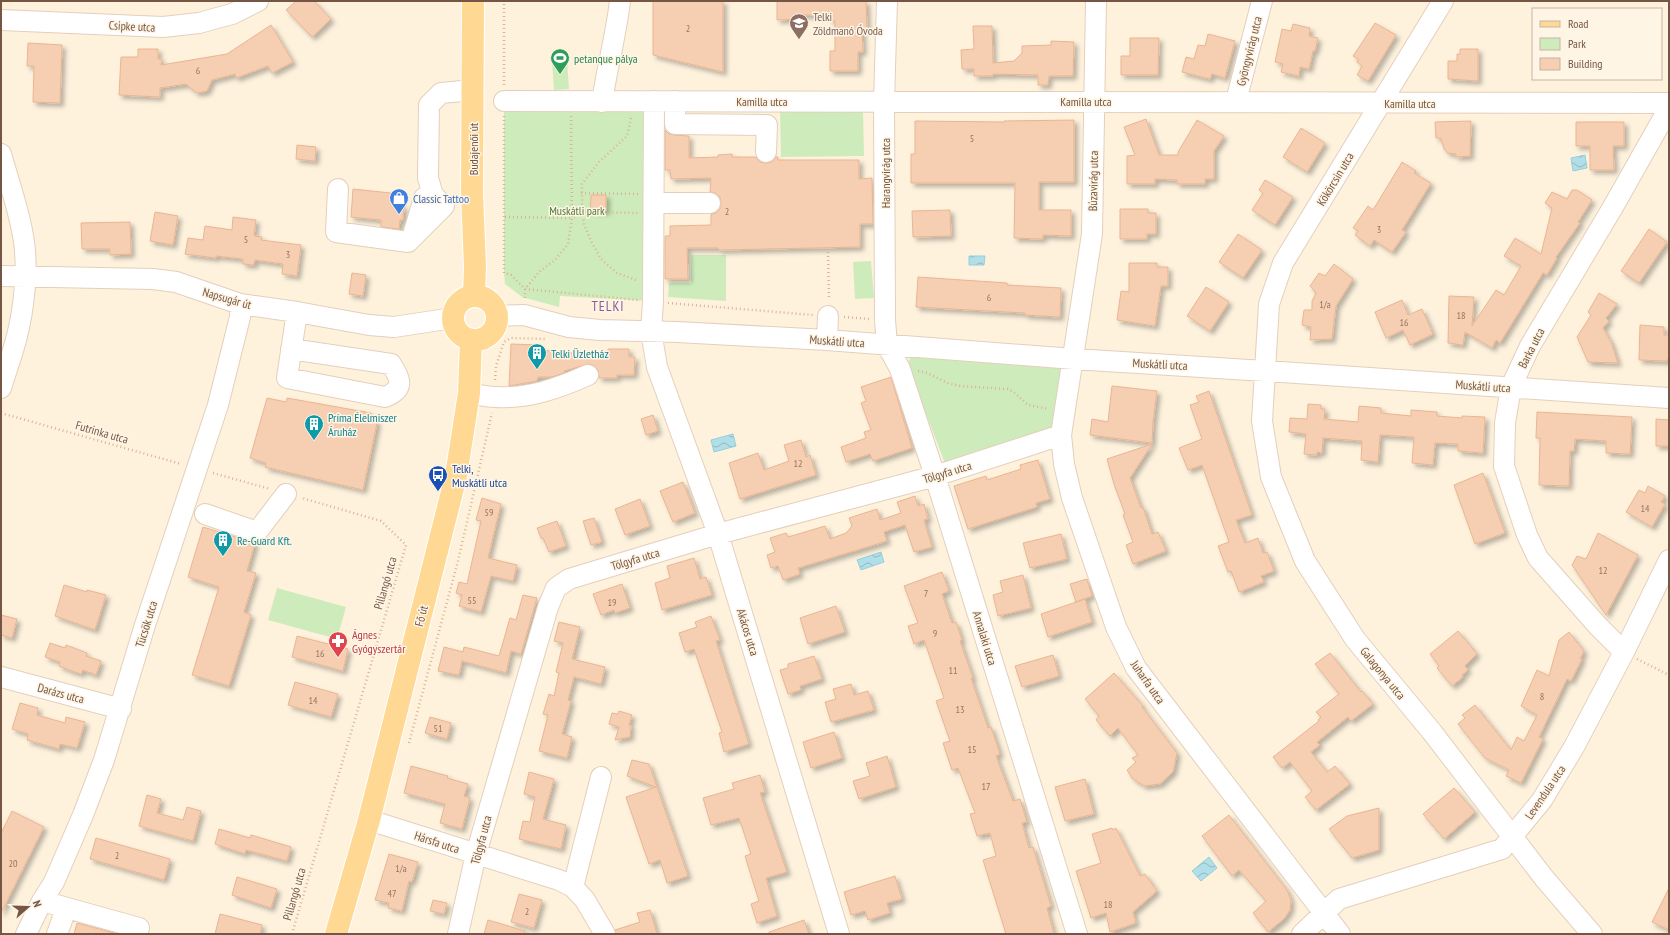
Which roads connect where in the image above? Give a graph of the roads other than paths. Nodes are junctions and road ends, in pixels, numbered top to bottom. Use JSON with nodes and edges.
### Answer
{"nodes":[{"id":1,"x":258,"y":1,"type":"edge"},
{"id":2,"x":473,"y":1,"type":"edge"},
{"id":3,"x":620,"y":1,"type":"edge"},
{"id":4,"x":888,"y":1,"type":"edge"},
{"id":5,"x":1096,"y":1,"type":"edge"},
{"id":6,"x":1262,"y":1,"type":"edge"},
{"id":7,"x":1443,"y":1,"type":"edge"},
{"id":8,"x":1,"y":20,"type":"edge"},
{"id":9,"x":473,"y":90,"type":"junction"},
{"id":10,"x":504,"y":101,"type":"road end"},
{"id":11,"x":654,"y":101,"type":"junction"},
{"id":12,"x":675,"y":101,"type":"junction"},
{"id":13,"x":1236,"y":101,"type":"junction"},
{"id":14,"x":602,"y":102,"type":"junction"},
{"id":15,"x":884,"y":102,"type":"junction"},
{"id":16,"x":1095,"y":102,"type":"junction"},
{"id":17,"x":1381,"y":103,"type":"junction"},
{"id":18,"x":1669,"y":103,"type":"edge"},
{"id":19,"x":1669,"y":108,"type":"edge"},
{"id":20,"x":766,"y":152,"type":"dead end"},
{"id":21,"x":1,"y":154,"type":"edge"},
{"id":22,"x":338,"y":189,"type":"dead end"},
{"id":23,"x":710,"y":203,"type":"dead end"},
{"id":24,"x":654,"y":204,"type":"junction"},
{"id":25,"x":1,"y":276,"type":"edge"},
{"id":26,"x":25,"y":276,"type":"junction"},
{"id":27,"x":474,"y":296,"type":"junction"},
{"id":28,"x":240,"y":304,"type":"junction"},
{"id":29,"x":297,"y":312,"type":"junction"},
{"id":30,"x":496,"y":316,"type":"junction"},
{"id":31,"x":828,"y":316,"type":"road end"},
{"id":32,"x":453,"y":318,"type":"junction"},
{"id":33,"x":651,"y":331,"type":"junction"},
{"id":34,"x":472,"y":340,"type":"junction"},
{"id":35,"x":827,"y":340,"type":"junction"},
{"id":36,"x":887,"y":345,"type":"junction"},
{"id":37,"x":292,"y":349,"type":"junction"},
{"id":38,"x":1074,"y":359,"type":"junction"},
{"id":39,"x":1265,"y":371,"type":"junction"},
{"id":40,"x":588,"y":376,"type":"dead end"},
{"id":41,"x":1511,"y":387,"type":"junction"},
{"id":42,"x":1,"y":388,"type":"edge"},
{"id":43,"x":469,"y":393,"type":"junction"},
{"id":44,"x":1669,"y":398,"type":"edge"},
{"id":45,"x":1061,"y":435,"type":"junction"},
{"id":46,"x":935,"y":476,"type":"junction"},
{"id":47,"x":286,"y":494,"type":"road end"},
{"id":48,"x":205,"y":514,"type":"dead end"},
{"id":49,"x":718,"y":534,"type":"junction"},
{"id":50,"x":1669,"y":560,"type":"edge"},
{"id":51,"x":1624,"y":652,"type":"junction"},
{"id":52,"x":1,"y":677,"type":"edge"},
{"id":53,"x":121,"y":709,"type":"junction"},
{"id":54,"x":601,"y":777,"type":"dead end"},
{"id":55,"x":369,"y":820,"type":"junction"},
{"id":56,"x":1513,"y":837,"type":"junction"},
{"id":57,"x":476,"y":854,"type":"junction"},
{"id":58,"x":573,"y":887,"type":"junction"},
{"id":59,"x":42,"y":902,"type":"junction"},
{"id":60,"x":66,"y":909,"type":"junction"},
{"id":61,"x":1323,"y":914,"type":"junction"},
{"id":62,"x":139,"y":928,"type":"dead end"},
{"id":63,"x":26,"y":934,"type":"edge"},
{"id":64,"x":57,"y":934,"type":"edge"},
{"id":65,"x":336,"y":934,"type":"edge"},
{"id":66,"x":458,"y":934,"type":"edge"},
{"id":67,"x":605,"y":934,"type":"edge"},
{"id":68,"x":839,"y":934,"type":"edge"},
{"id":69,"x":1077,"y":934,"type":"edge"},
{"id":70,"x":1302,"y":934,"type":"edge"},
{"id":71,"x":1340,"y":934,"type":"edge"},
{"id":72,"x":1592,"y":934,"type":"edge"}],
"edges":[{"from":1,"to":8,"type":"street","name":"Csipke utca"},
{"from":2,"to":9,"type":"main road","name":"Budajenői út"},
{"from":3,"to":14,"type":"street"},
{"from":4,"to":15,"type":"street","name":"Harangvirág utca"},
{"from":5,"to":16,"type":"street","name":"Búzavirág utca"},
{"from":6,"to":13,"type":"street","name":"Gyöngyvirág utca"},
{"from":7,"to":17,"type":"street","name":"Kökörcsin utca"},
{"from":9,"to":22,"type":"street"},
{"from":9,"to":27,"type":"main road","name":"Budajenői út"},
{"from":10,"to":14,"type":"street","name":"Kamilla utca"},
{"from":11,"to":12,"type":"street","name":"Kamilla utca"},
{"from":11,"to":14,"type":"street","name":"Kamilla utca"},
{"from":11,"to":24,"type":"street"},
{"from":12,"to":15,"type":"street","name":"Kamilla utca"},
{"from":12,"to":20,"type":"street"},
{"from":13,"to":16,"type":"street","name":"Kamilla utca"},
{"from":13,"to":17,"type":"street","name":"Kamilla utca"},
{"from":15,"to":16,"type":"street","name":"Kamilla utca"},
{"from":15,"to":36,"type":"street","name":"Harangvirág utca"},
{"from":16,"to":38,"type":"street","name":"Búzavirág utca"},
{"from":17,"to":18,"type":"street","name":"Kamilla utca"},
{"from":17,"to":39,"type":"street","name":"Kökörcsin utca"},
{"from":19,"to":41,"type":"street","name":"Barka utca"},
{"from":21,"to":26,"type":"street"},
{"from":23,"to":24,"type":"street"},
{"from":24,"to":33,"type":"street"},
{"from":25,"to":26,"type":"street","name":"Napsugár út"},
{"from":26,"to":28,"type":"street","name":"Napsugár út"},
{"from":26,"to":42,"type":"street"},
{"from":27,"to":30,"type":"main road"},
{"from":27,"to":32,"type":"main road"},
{"from":28,"to":29,"type":"street","name":"Napsugár út"},
{"from":28,"to":53,"type":"street","name":"Tücsök utca"},
{"from":29,"to":32,"type":"street","name":"Napsugár út"},
{"from":29,"to":37,"type":"street"},
{"from":30,"to":33,"type":"street","name":"Muskátli utca"},
{"from":30,"to":34,"type":"main road"},
{"from":31,"to":35,"type":"street"},
{"from":32,"to":34,"type":"main road"},
{"from":33,"to":35,"type":"street","name":"Muskátli utca"},
{"from":33,"to":49,"type":"street","name":"Akácos utca"},
{"from":34,"to":43,"type":"main road","name":"Fő út"},
{"from":35,"to":36,"type":"street","name":"Muskátli utca"},
{"from":36,"to":38,"type":"street","name":"Muskátli utca"},
{"from":36,"to":46,"type":"street","name":"Annalaki utca"},
{"from":37,"to":37,"type":"street"},
{"from":38,"to":39,"type":"street","name":"Muskátli utca"},
{"from":38,"to":45,"type":"street","name":"Juharfa utca"},
{"from":39,"to":41,"type":"street","name":"Muskátli utca"},
{"from":39,"to":56,"type":"street","name":"Galagonya utca"},
{"from":40,"to":43,"type":"street"},
{"from":41,"to":44,"type":"street","name":"Muskátli utca"},
{"from":41,"to":51,"type":"street","name":"Barka utca"},
{"from":43,"to":55,"type":"main road","name":"Fő út"},
{"from":45,"to":46,"type":"street","name":"Tölgyfa utca"},
{"from":45,"to":61,"type":"street","name":"Juharfa utca"},
{"from":46,"to":49,"type":"street","name":"Tölgyfa utca"},
{"from":46,"to":69,"type":"street","name":"Annalaki utca"},
{"from":47,"to":48,"type":"street"},
{"from":49,"to":57,"type":"street","name":"Tölgyfa utca"},
{"from":49,"to":68,"type":"street","name":"Akácos utca"},
{"from":50,"to":51,"type":"street","name":"Levendula utca"},
{"from":51,"to":56,"type":"street","name":"Levendula utca"},
{"from":52,"to":53,"type":"street","name":"Darázs utca"},
{"from":53,"to":59,"type":"street","name":"Tücsök utca"},
{"from":54,"to":58,"type":"street"},
{"from":55,"to":57,"type":"street","name":"Hársfa utca"},
{"from":55,"to":65,"type":"main road","name":"Fő út"},
{"from":56,"to":61,"type":"street","name":"Levendula utca"},
{"from":56,"to":72,"type":"street","name":"Galagonya utca"},
{"from":57,"to":58,"type":"street","name":"Hársfa utca"},
{"from":57,"to":66,"type":"street","name":"Tölgyfa utca"},
{"from":58,"to":67,"type":"street","name":"Hársfa utca"},
{"from":59,"to":60,"type":"street"},
{"from":59,"to":63,"type":"street","name":"Tücsök utca"},
{"from":60,"to":62,"type":"street"},
{"from":60,"to":64,"type":"street"},
{"from":61,"to":70,"type":"street"},
{"from":61,"to":71,"type":"street","name":"Juharfa utca"}]}
